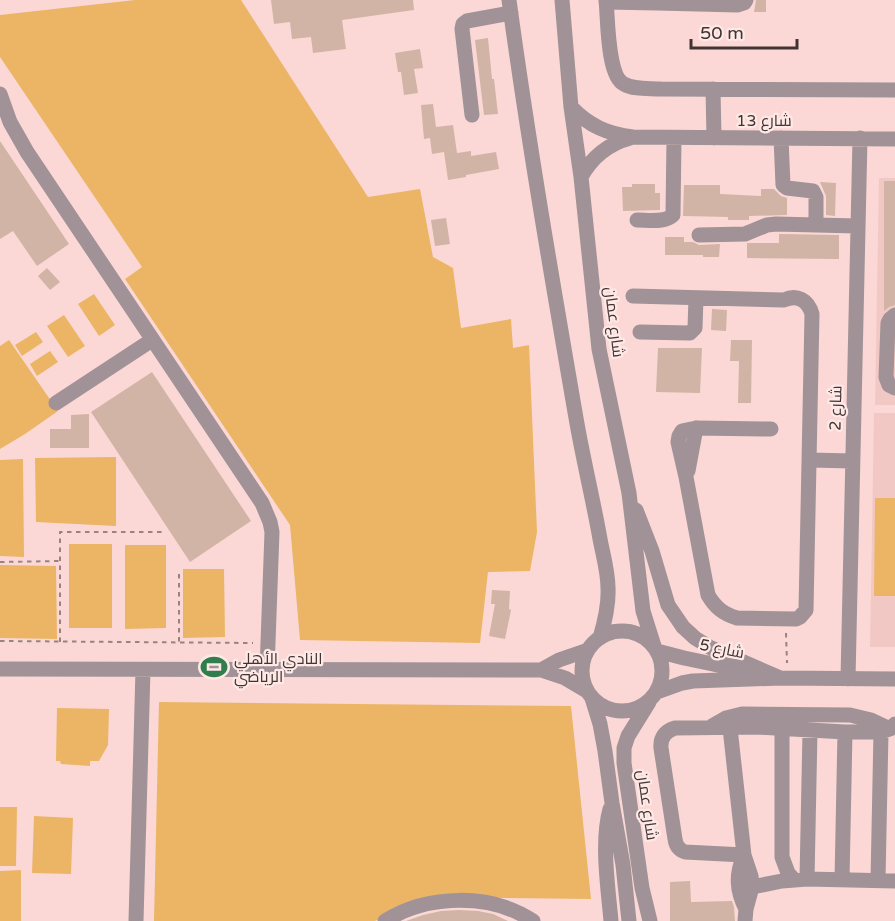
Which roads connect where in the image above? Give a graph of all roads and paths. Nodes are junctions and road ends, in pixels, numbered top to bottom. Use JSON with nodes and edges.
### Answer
{"nodes":[{"id":1,"x":562,"y":0,"type":"edge"},
{"id":2,"x":746,"y":0,"type":"edge"},
{"id":3,"x":606,"y":1,"type":"edge"},
{"id":4,"x":657,"y":1,"type":"edge"},
{"id":5,"x":510,"y":6,"type":"edge"},
{"id":6,"x":713,"y":89,"type":"junction"},
{"id":7,"x":895,"y":90,"type":"edge"},
{"id":8,"x":0,"y":94,"type":"edge"},
{"id":9,"x":571,"y":107,"type":"junction"},
{"id":10,"x":472,"y":115,"type":"dead end"},
{"id":11,"x":633,"y":137,"type":"junction"},
{"id":12,"x":674,"y":138,"type":"junction"},
{"id":13,"x":714,"y":138,"type":"junction"},
{"id":14,"x":781,"y":138,"type":"junction"},
{"id":15,"x":860,"y":138,"type":"junction"},
{"id":16,"x":895,"y":139,"type":"edge"},
{"id":17,"x":581,"y":177,"type":"junction"},
{"id":18,"x":637,"y":220,"type":"dead end"},
{"id":19,"x":816,"y":225,"type":"junction"},
{"id":20,"x":857,"y":226,"type":"junction"},
{"id":21,"x":699,"y":235,"type":"dead end"},
{"id":22,"x":633,"y":296,"type":"dead end"},
{"id":23,"x":696,"y":298,"type":"junction"},
{"id":24,"x":895,"y":315,"type":"edge"},
{"id":25,"x":640,"y":332,"type":"dead end"},
{"id":26,"x":152,"y":340,"type":"junction"},
{"id":27,"x":895,"y":388,"type":"edge"},
{"id":28,"x":56,"y":403,"type":"dead end"},
{"id":29,"x":771,"y":429,"type":"dead end"},
{"id":30,"x":810,"y":460,"type":"junction"},
{"id":31,"x":852,"y":461,"type":"junction"},
{"id":32,"x":629,"y":493,"type":"junction"},
{"id":33,"x":166,"y":532,"type":"dead end"},
{"id":34,"x":60,"y":561,"type":"junction"},
{"id":35,"x":0,"y":562,"type":"edge"},
{"id":36,"x":179,"y":574,"type":"dead end"},
{"id":37,"x":786,"y":619,"type":"junction"},
{"id":38,"x":600,"y":638,"type":"junction"},
{"id":39,"x":0,"y":641,"type":"edge"},
{"id":40,"x":60,"y":642,"type":"junction"},
{"id":41,"x":179,"y":642,"type":"junction"},
{"id":42,"x":268,"y":643,"type":"junction"},
{"id":43,"x":656,"y":648,"type":"junction"},
{"id":44,"x":588,"y":650,"type":"junction"},
{"id":45,"x":0,"y":669,"type":"edge"},
{"id":46,"x":143,"y":670,"type":"junction"},
{"id":47,"x":267,"y":670,"type":"junction"},
{"id":48,"x":541,"y":670,"type":"junction"},
{"id":49,"x":784,"y":678,"type":"junction"},
{"id":50,"x":848,"y":679,"type":"junction"},
{"id":51,"x":895,"y":679,"type":"edge"},
{"id":52,"x":895,"y":693,"type":"edge"},
{"id":53,"x":590,"y":694,"type":"junction"},
{"id":54,"x":654,"y":696,"type":"junction"},
{"id":55,"x":711,"y":727,"type":"junction"},
{"id":56,"x":730,"y":728,"type":"junction"},
{"id":57,"x":889,"y":728,"type":"edge"},
{"id":58,"x":782,"y":729,"type":"junction"},
{"id":59,"x":810,"y":730,"type":"junction"},
{"id":60,"x":845,"y":732,"type":"junction"},
{"id":61,"x":612,"y":803,"type":"junction"},
{"id":62,"x":744,"y":855,"type":"junction"},
{"id":63,"x":800,"y":879,"type":"junction"},
{"id":64,"x":842,"y":880,"type":"junction"},
{"id":65,"x":878,"y":880,"type":"junction"},
{"id":66,"x":895,"y":881,"type":"edge"},
{"id":67,"x":752,"y":887,"type":"junction"},
{"id":68,"x":746,"y":915,"type":"edge"},
{"id":69,"x":648,"y":917,"type":"edge"},
{"id":70,"x":136,"y":921,"type":"edge"},
{"id":71,"x":385,"y":921,"type":"edge"},
{"id":72,"x":533,"y":921,"type":"edge"},
{"id":73,"x":611,"y":921,"type":"edge"},
{"id":74,"x":629,"y":921,"type":"edge"}],
"edges":[{"from":1,"to":9,"type":"street","name":"شارع عمان"},
{"from":2,"to":4,"type":"street"},
{"from":3,"to":4,"type":"street"},
{"from":3,"to":6,"type":"street"},
{"from":5,"to":10,"type":"street"},
{"from":5,"to":38,"type":"street"},
{"from":6,"to":7,"type":"street"},
{"from":6,"to":13,"type":"street"},
{"from":8,"to":26,"type":"street"},
{"from":9,"to":11,"type":"street","name":"شارع 13"},
{"from":9,"to":17,"type":"street","name":"شارع عمان"},
{"from":11,"to":12,"type":"street","name":"شارع 13"},
{"from":11,"to":17,"type":"street","name":"شارع 13"},
{"from":12,"to":13,"type":"street","name":"شارع 13"},
{"from":12,"to":18,"type":"street"},
{"from":13,"to":14,"type":"street","name":"شارع 13"},
{"from":14,"to":15,"type":"street","name":"شارع 13"},
{"from":14,"to":19,"type":"street"},
{"from":15,"to":16,"type":"street","name":"شارع 13"},
{"from":15,"to":20,"type":"street","name":"شارع 2"},
{"from":17,"to":32,"type":"street","name":"شارع عمان"},
{"from":19,"to":20,"type":"street"},
{"from":19,"to":21,"type":"street"},
{"from":20,"to":31,"type":"street","name":"شارع 2"},
{"from":22,"to":23,"type":"street"},
{"from":23,"to":25,"type":"street"},
{"from":23,"to":30,"type":"street"},
{"from":24,"to":27,"type":"street"},
{"from":26,"to":28,"type":"street"},
{"from":26,"to":42,"type":"street"},
{"from":29,"to":37,"type":"street"},
{"from":30,"to":31,"type":"street"},
{"from":30,"to":37,"type":"street"},
{"from":31,"to":50,"type":"street","name":"شارع 2"},
{"from":32,"to":43,"type":"street","name":"شارع عمان"},
{"from":32,"to":49,"type":"street"},
{"from":33,"to":34,"type":"path"},
{"from":34,"to":35,"type":"path"},
{"from":34,"to":40,"type":"path"},
{"from":36,"to":41,"type":"path"},
{"from":37,"to":49,"type":"path"},
{"from":38,"to":43,"type":"street"},
{"from":38,"to":44,"type":"street"},
{"from":39,"to":40,"type":"path"},
{"from":40,"to":41,"type":"path"},
{"from":41,"to":42,"type":"path"},
{"from":42,"to":47,"type":"street"},
{"from":43,"to":49,"type":"street","name":"شارع 5"},
{"from":43,"to":54,"type":"street"},
{"from":44,"to":48,"type":"street"},
{"from":44,"to":53,"type":"street"},
{"from":45,"to":46,"type":"street"},
{"from":46,"to":47,"type":"street"},
{"from":46,"to":70,"type":"street"},
{"from":47,"to":48,"type":"street"},
{"from":48,"to":53,"type":"street"},
{"from":49,"to":50,"type":"street","name":"شارع 5"},
{"from":49,"to":54,"type":"street","name":"شارع 5"},
{"from":50,"to":51,"type":"street","name":"شارع 5"},
{"from":50,"to":52,"type":"street"},
{"from":53,"to":54,"type":"street"},
{"from":53,"to":61,"type":"street","name":"شارع عمان"},
{"from":54,"to":69,"type":"street","name":"شارع عمان"},
{"from":55,"to":56,"type":"street"},
{"from":55,"to":57,"type":"street"},
{"from":55,"to":62,"type":"street"},
{"from":56,"to":58,"type":"street"},
{"from":56,"to":62,"type":"street"},
{"from":57,"to":60,"type":"street"},
{"from":57,"to":65,"type":"street"},
{"from":58,"to":59,"type":"street"},
{"from":58,"to":63,"type":"street"},
{"from":59,"to":60,"type":"street"},
{"from":59,"to":63,"type":"street"},
{"from":60,"to":64,"type":"street"},
{"from":61,"to":73,"type":"street"},
{"from":61,"to":74,"type":"street","name":"شارع عمان"},
{"from":62,"to":67,"type":"street"},
{"from":62,"to":68,"type":"street"},
{"from":63,"to":64,"type":"street"},
{"from":63,"to":67,"type":"street"},
{"from":64,"to":65,"type":"street"},
{"from":65,"to":66,"type":"street"},
{"from":67,"to":68,"type":"street"},
{"from":71,"to":72,"type":"street"}]}
